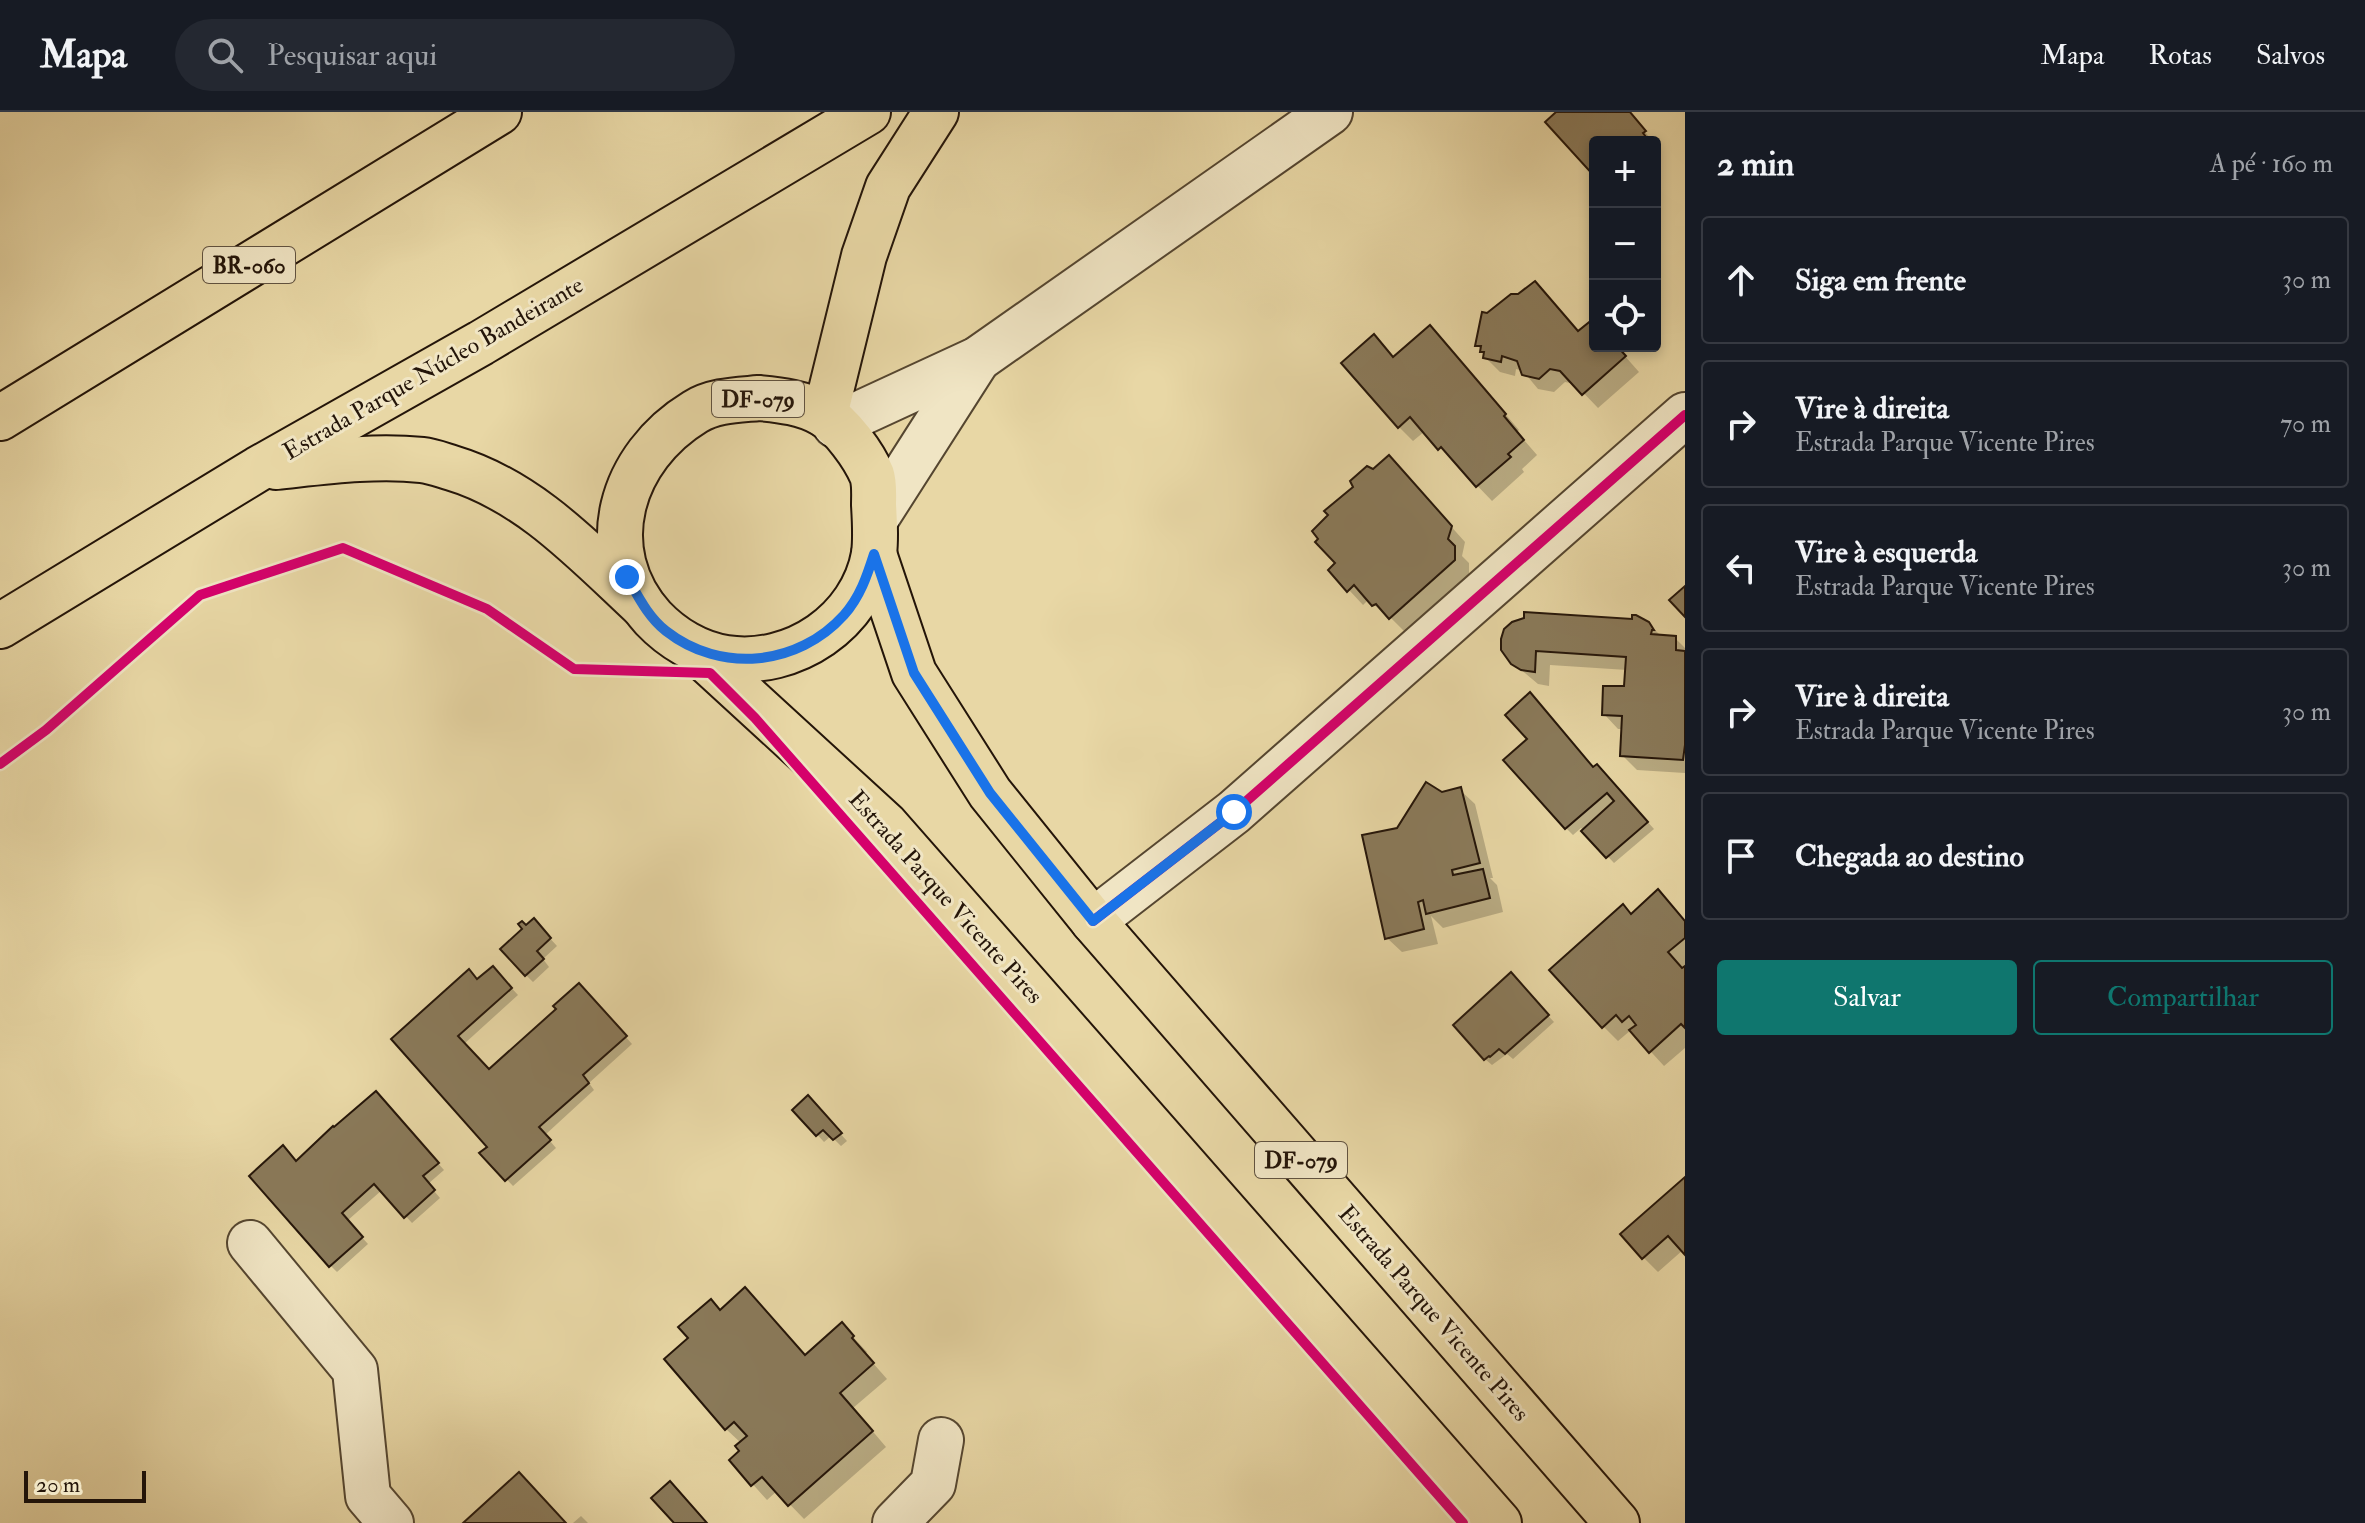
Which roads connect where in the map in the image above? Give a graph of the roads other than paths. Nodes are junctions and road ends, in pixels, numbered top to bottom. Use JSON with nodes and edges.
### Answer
{"nodes":[{"id":1,"x":499,"y":112,"type":"edge"},
{"id":2,"x":868,"y":112,"type":"edge"},
{"id":3,"x":936,"y":112,"type":"edge"},
{"id":4,"x":1330,"y":112,"type":"edge"},
{"id":5,"x":978,"y":359,"type":"junction"},
{"id":6,"x":1685,"y":415,"type":"edge"},
{"id":7,"x":0,"y":418,"type":"edge"},
{"id":8,"x":830,"y":420,"type":"junction"},
{"id":9,"x":258,"y":469,"type":"junction"},
{"id":10,"x":874,"y":537,"type":"junction"},
{"id":11,"x":643,"y":606,"type":"junction"},
{"id":12,"x":0,"y":626,"type":"edge"},
{"id":13,"x":693,"y":648,"type":"junction"},
{"id":14,"x":1093,"y":921,"type":"junction"},
{"id":15,"x":250,"y":1243,"type":"dead end"},
{"id":16,"x":941,"y":1440,"type":"dead end"},
{"id":17,"x":391,"y":1523,"type":"edge"},
{"id":18,"x":895,"y":1523,"type":"edge"},
{"id":19,"x":1499,"y":1523,"type":"edge"},
{"id":20,"x":1617,"y":1523,"type":"edge"}],
"edges":[{"from":1,"to":7,"type":"main road","number":"BR-060"},
{"from":2,"to":9,"type":"main road","name":"Estrada Parque Núcleo Bandeirante"},
{"from":3,"to":8,"type":"main road"},
{"from":4,"to":5,"type":"street"},
{"from":5,"to":8,"type":"street"},
{"from":5,"to":10,"type":"street"},
{"from":6,"to":14,"type":"street"},
{"from":8,"to":10,"type":"main road","name":"Estrada Parque Vicente Pires","number":"DF-079"},
{"from":8,"to":11,"type":"main road","name":"Estrada Parque Vicente Pires","number":"DF-079"},
{"from":9,"to":11,"type":"main road"},
{"from":9,"to":12,"type":"main road","name":"Estrada Parque Núcleo Bandeirante"},
{"from":10,"to":13,"type":"main road","name":"Estrada Parque Vicente Pires","number":"DF-079"},
{"from":10,"to":14,"type":"main road","name":"Estrada Parque Vicente Pires","number":"DF-079"},
{"from":11,"to":13,"type":"main road","name":"Estrada Parque Vicente Pires","number":"DF-079"},
{"from":13,"to":19,"type":"main road","name":"Estrada Parque Vicente Pires","number":"DF-079"},
{"from":14,"to":20,"type":"main road","name":"Estrada Parque Vicente Pires","number":"DF-079"},
{"from":15,"to":17,"type":"street"},
{"from":16,"to":18,"type":"street"}]}
